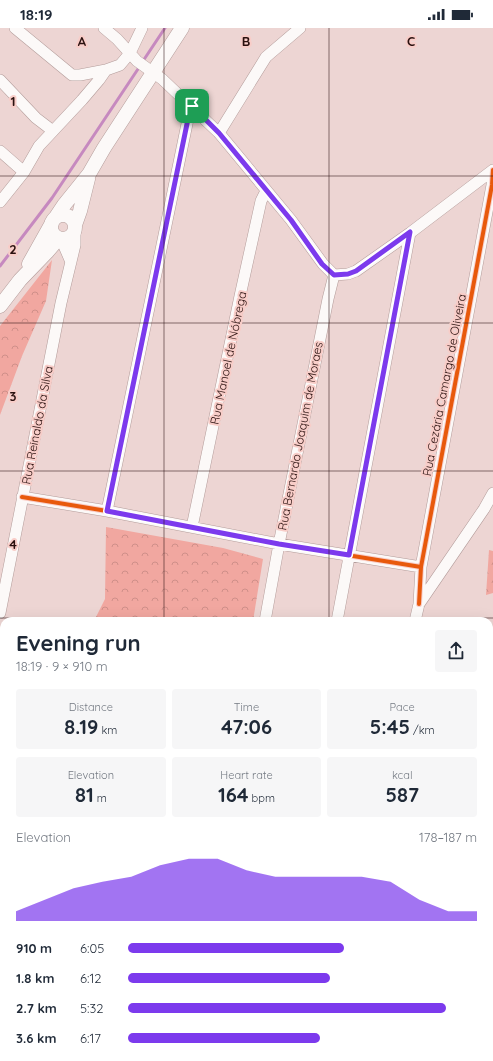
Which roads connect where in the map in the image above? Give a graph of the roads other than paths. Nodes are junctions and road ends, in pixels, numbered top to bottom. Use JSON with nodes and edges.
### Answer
{"nodes":[{"id":1,"x":15,"y":28,"type":"edge"},
{"id":2,"x":104,"y":28,"type":"edge"},
{"id":3,"x":142,"y":28,"type":"edge"},
{"id":4,"x":182,"y":28,"type":"edge"},
{"id":5,"x":300,"y":28,"type":"edge"},
{"id":6,"x":141,"y":63,"type":"junction"},
{"id":7,"x":106,"y":70,"type":"junction"},
{"id":8,"x":0,"y":80,"type":"edge"},
{"id":9,"x":192,"y":106,"type":"junction"},
{"id":10,"x":53,"y":131,"type":"junction"},
{"id":11,"x":219,"y":133,"type":"junction"},
{"id":12,"x":0,"y":151,"type":"edge"},
{"id":13,"x":493,"y":170,"type":"edge"},
{"id":14,"x":24,"y":172,"type":"junction"},
{"id":15,"x":89,"y":174,"type":"junction"},
{"id":16,"x":266,"y":190,"type":"junction"},
{"id":17,"x":0,"y":202,"type":"edge"},
{"id":18,"x":54,"y":220,"type":"junction"},
{"id":19,"x":75,"y":228,"type":"junction"},
{"id":20,"x":410,"y":232,"type":"junction"},
{"id":21,"x":60,"y":239,"type":"junction"},
{"id":22,"x":71,"y":262,"type":"junction"},
{"id":23,"x":334,"y":275,"type":"junction"},
{"id":24,"x":20,"y":280,"type":"junction"},
{"id":25,"x":0,"y":306,"type":"edge"},
{"id":26,"x":493,"y":493,"type":"edge"},
{"id":27,"x":22,"y":497,"type":"junction"},
{"id":28,"x":488,"y":510,"type":"edge"},
{"id":29,"x":107,"y":511,"type":"junction"},
{"id":30,"x":192,"y":527,"type":"junction"},
{"id":31,"x":279,"y":544,"type":"junction"},
{"id":32,"x":349,"y":555,"type":"junction"},
{"id":33,"x":421,"y":567,"type":"junction"},
{"id":34,"x":419,"y":604,"type":"junction"},
{"id":35,"x":0,"y":613,"type":"edge"},
{"id":36,"x":266,"y":617,"type":"edge"},
{"id":37,"x":338,"y":617,"type":"edge"},
{"id":38,"x":416,"y":617,"type":"edge"}],
"edges":[{"from":1,"to":7,"type":"street"},
{"from":2,"to":6,"type":"street"},
{"from":3,"to":6,"type":"street"},
{"from":4,"to":6,"type":"street"},
{"from":5,"to":11,"type":"street"},
{"from":6,"to":7,"type":"street"},
{"from":6,"to":9,"type":"street"},
{"from":6,"to":15,"type":"street"},
{"from":7,"to":10,"type":"street"},
{"from":8,"to":10,"type":"street"},
{"from":9,"to":11,"type":"street"},
{"from":9,"to":29,"type":"street"},
{"from":10,"to":14,"type":"street"},
{"from":11,"to":16,"type":"street"},
{"from":12,"to":14,"type":"street"},
{"from":13,"to":20,"type":"street"},
{"from":13,"to":33,"type":"street","name":"Rua Cezária Camargo de Oliveira"},
{"from":14,"to":17,"type":"street"},
{"from":15,"to":18,"type":"street"},
{"from":15,"to":19,"type":"street"},
{"from":16,"to":23,"type":"street"},
{"from":16,"to":30,"type":"street","name":"Rua Manoel de Nóbrega"},
{"from":18,"to":19,"type":"street"},
{"from":18,"to":21,"type":"street"},
{"from":18,"to":24,"type":"street"},
{"from":19,"to":21,"type":"street"},
{"from":19,"to":22,"type":"street","name":"Rua Reinaldo da Silva"},
{"from":20,"to":23,"type":"street"},
{"from":20,"to":32,"type":"street"},
{"from":21,"to":22,"type":"street"},
{"from":21,"to":24,"type":"street"},
{"from":22,"to":27,"type":"street","name":"Rua Reinaldo da Silva"},
{"from":23,"to":31,"type":"street","name":"Rua Bernardo Joaquim de Moraes"},
{"from":24,"to":25,"type":"street"},
{"from":26,"to":28,"type":"street"},
{"from":27,"to":29,"type":"street"},
{"from":27,"to":35,"type":"street","name":"Rua Reinaldo da Silva"},
{"from":28,"to":34,"type":"street"},
{"from":29,"to":30,"type":"street"},
{"from":30,"to":31,"type":"street"},
{"from":31,"to":32,"type":"street"},
{"from":31,"to":36,"type":"street","name":"Rua Bernardo Joaquim de Moraes"},
{"from":32,"to":33,"type":"street"},
{"from":32,"to":37,"type":"street"},
{"from":33,"to":34,"type":"street","name":"Rua Cezária Camargo de Oliveira"},
{"from":34,"to":38,"type":"street"}]}
